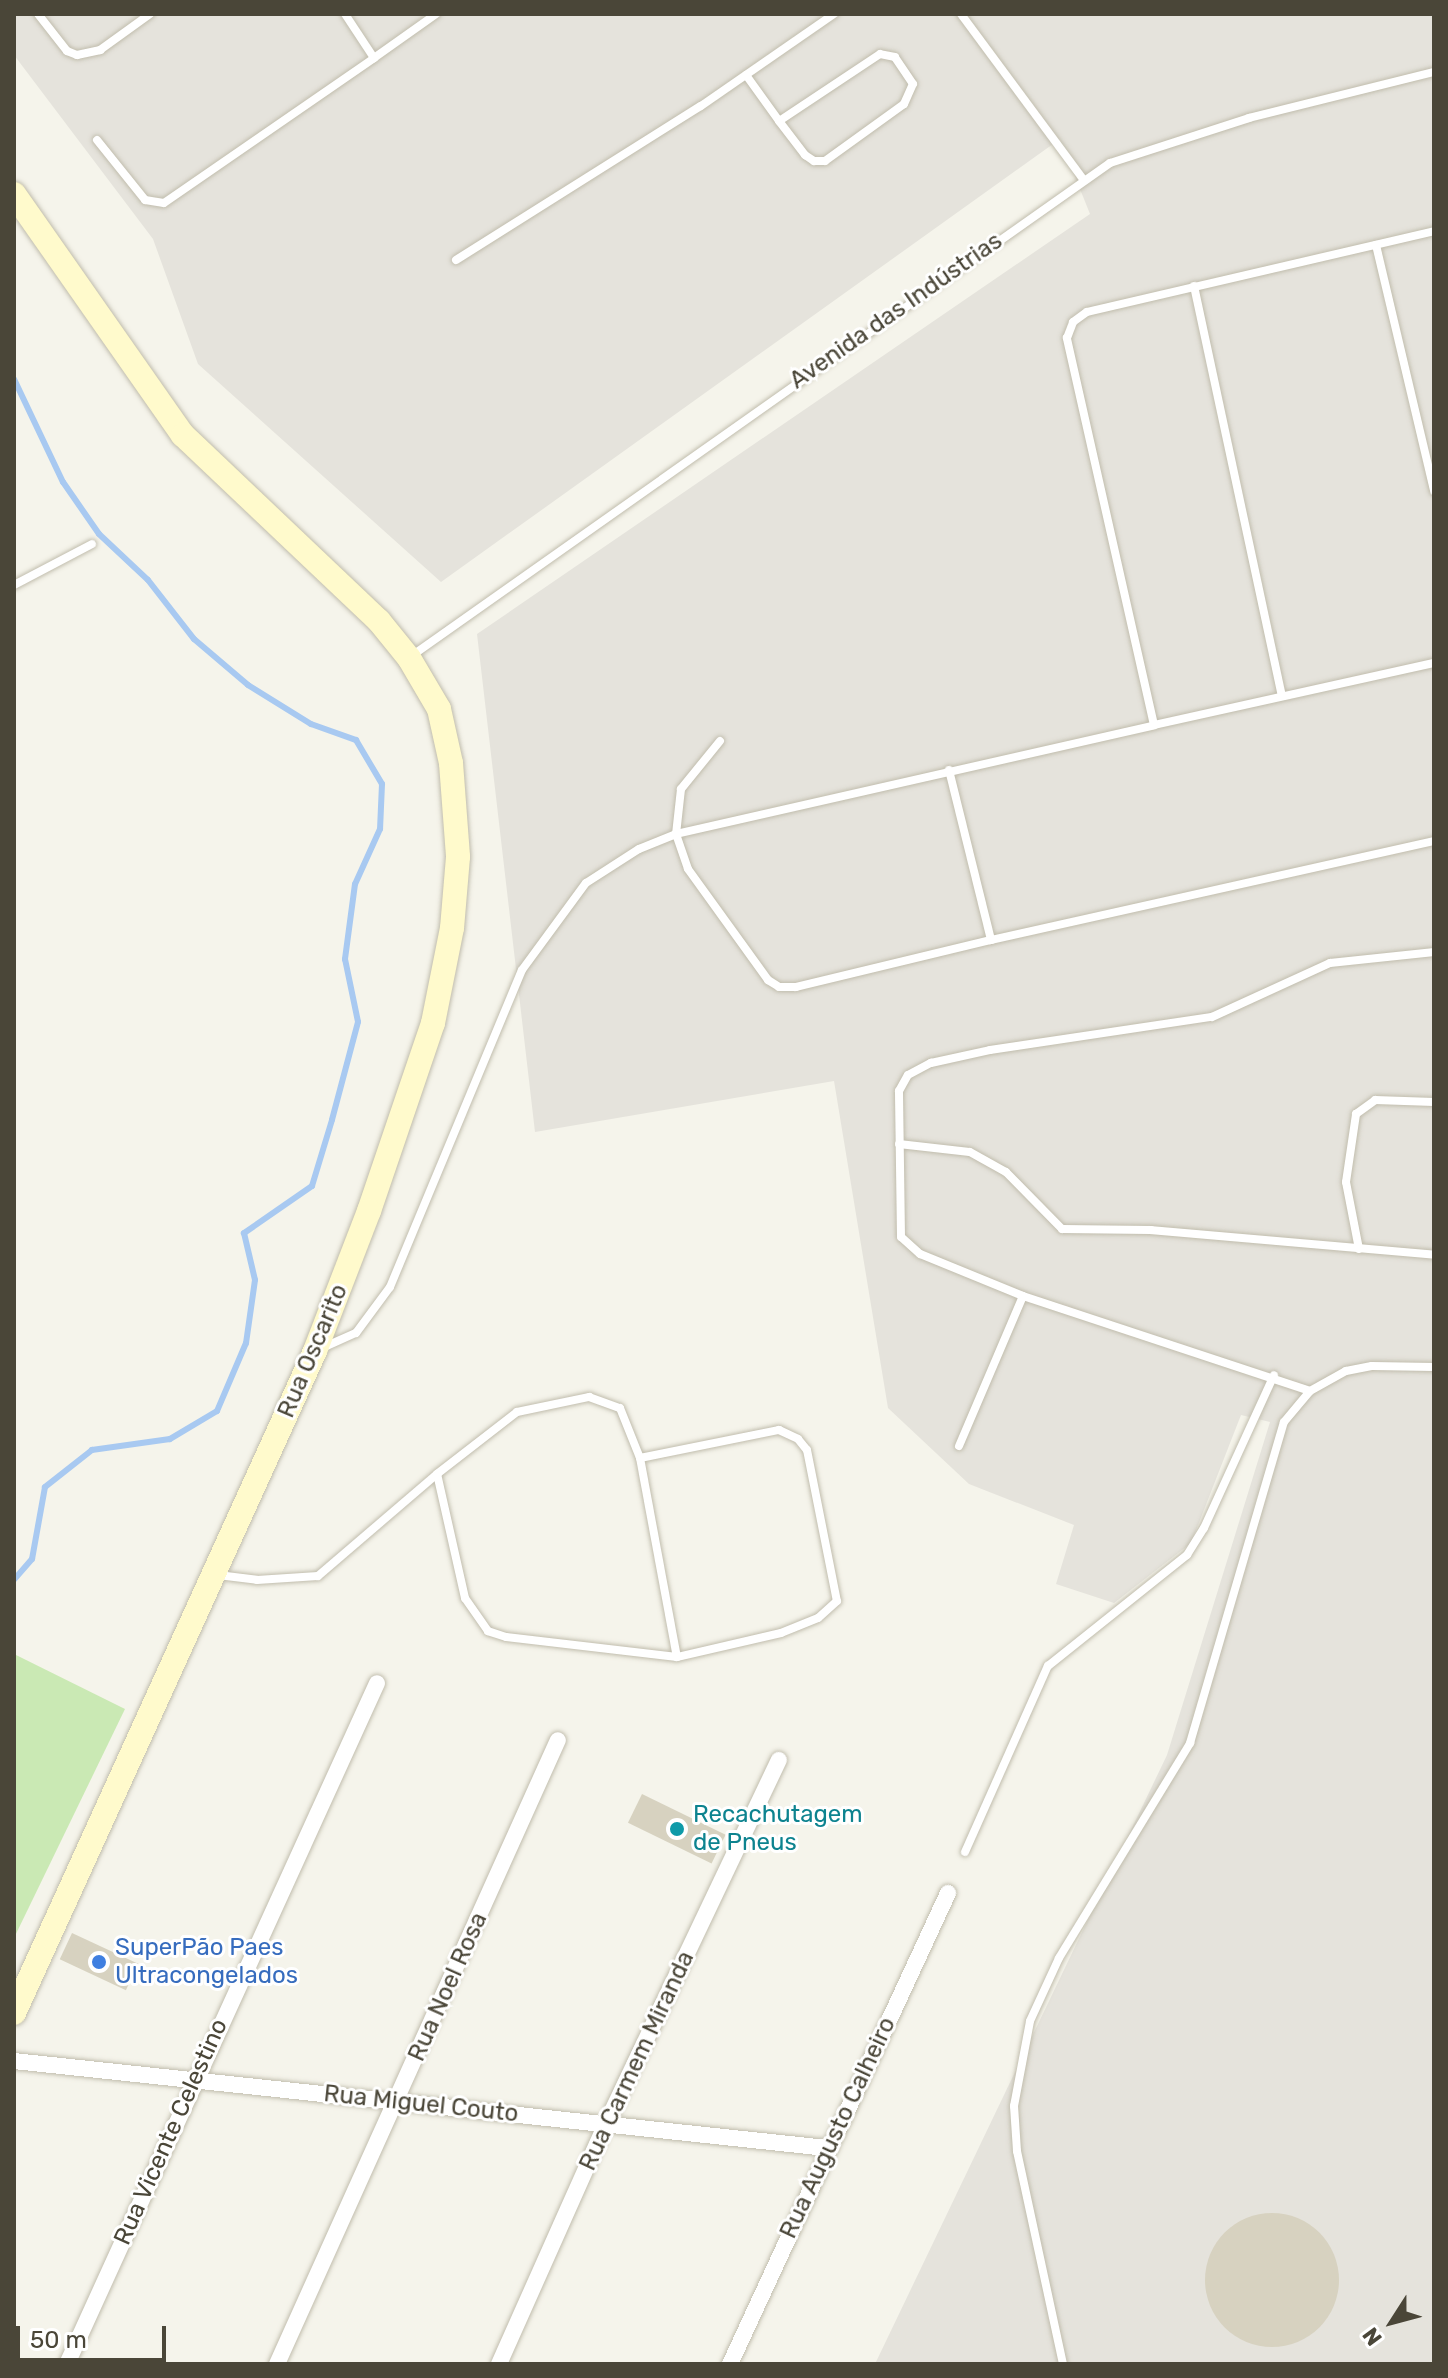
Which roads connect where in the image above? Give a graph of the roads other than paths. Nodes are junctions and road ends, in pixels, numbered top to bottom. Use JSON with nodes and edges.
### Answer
{"nodes":[{"id":1,"x":38,"y":14,"type":"edge"},
{"id":2,"x":150,"y":14,"type":"edge"},
{"id":3,"x":345,"y":14,"type":"edge"},
{"id":4,"x":436,"y":14,"type":"edge"},
{"id":5,"x":834,"y":14,"type":"edge"},
{"id":6,"x":961,"y":14,"type":"edge"},
{"id":7,"x":374,"y":58,"type":"junction"},
{"id":8,"x":1434,"y":72,"type":"edge"},
{"id":9,"x":746,"y":75,"type":"junction"},
{"id":10,"x":779,"y":121,"type":"junction"},
{"id":11,"x":97,"y":140,"type":"dead end"},
{"id":12,"x":1083,"y":179,"type":"junction"},
{"id":13,"x":14,"y":194,"type":"edge"},
{"id":14,"x":1434,"y":231,"type":"edge"},
{"id":15,"x":1376,"y":245,"type":"junction"},
{"id":16,"x":456,"y":260,"type":"dead end"},
{"id":17,"x":1194,"y":286,"type":"junction"},
{"id":18,"x":1434,"y":491,"type":"edge"},
{"id":19,"x":92,"y":544,"type":"dead end"},
{"id":20,"x":14,"y":585,"type":"edge"},
{"id":21,"x":409,"y":658,"type":"junction"},
{"id":22,"x":1434,"y":663,"type":"edge"},
{"id":23,"x":1282,"y":696,"type":"junction"},
{"id":24,"x":1154,"y":725,"type":"junction"},
{"id":25,"x":720,"y":741,"type":"dead end"},
{"id":26,"x":949,"y":770,"type":"junction"},
{"id":27,"x":676,"y":834,"type":"junction"},
{"id":28,"x":1434,"y":841,"type":"edge"},
{"id":29,"x":991,"y":940,"type":"junction"},
{"id":30,"x":1434,"y":952,"type":"edge"},
{"id":31,"x":1434,"y":1102,"type":"edge"},
{"id":32,"x":899,"y":1144,"type":"junction"},
{"id":33,"x":1359,"y":1249,"type":"junction"},
{"id":34,"x":1434,"y":1255,"type":"edge"},
{"id":35,"x":1023,"y":1296,"type":"junction"},
{"id":36,"x":315,"y":1351,"type":"junction"},
{"id":37,"x":1434,"y":1367,"type":"edge"},
{"id":38,"x":1274,"y":1375,"type":"junction"},
{"id":39,"x":1310,"y":1391,"type":"junction"},
{"id":40,"x":959,"y":1446,"type":"dead end"},
{"id":41,"x":640,"y":1458,"type":"junction"},
{"id":42,"x":437,"y":1474,"type":"junction"},
{"id":43,"x":215,"y":1574,"type":"junction"},
{"id":44,"x":677,"y":1657,"type":"junction"},
{"id":45,"x":377,"y":1683,"type":"dead end"},
{"id":46,"x":558,"y":1740,"type":"dead end"},
{"id":47,"x":779,"y":1760,"type":"dead end"},
{"id":48,"x":965,"y":1852,"type":"dead end"},
{"id":49,"x":948,"y":1893,"type":"dead end"},
{"id":50,"x":14,"y":2013,"type":"edge"},
{"id":51,"x":14,"y":2061,"type":"edge"},
{"id":52,"x":195,"y":2079,"type":"junction"},
{"id":53,"x":396,"y":2101,"type":"junction"},
{"id":54,"x":606,"y":2124,"type":"junction"},
{"id":55,"x":827,"y":2148,"type":"junction"},
{"id":56,"x":67,"y":2364,"type":"edge"},
{"id":57,"x":277,"y":2364,"type":"edge"},
{"id":58,"x":499,"y":2364,"type":"edge"},
{"id":59,"x":730,"y":2364,"type":"edge"},
{"id":60,"x":1063,"y":2364,"type":"edge"}],
"edges":[{"from":1,"to":2,"type":"lane"},
{"from":3,"to":7,"type":"lane"},
{"from":4,"to":7,"type":"lane"},
{"from":5,"to":9,"type":"lane"},
{"from":6,"to":12,"type":"lane"},
{"from":7,"to":11,"type":"lane"},
{"from":8,"to":12,"type":"lane","name":"Avenida das Indústrias"},
{"from":9,"to":10,"type":"lane"},
{"from":9,"to":16,"type":"lane"},
{"from":10,"to":10,"type":"lane"},
{"from":12,"to":21,"type":"lane","name":"Avenida das Indústrias"},
{"from":13,"to":21,"type":"main road","name":"Rua Oscarito"},
{"from":14,"to":15,"type":"lane"},
{"from":15,"to":17,"type":"lane"},
{"from":15,"to":18,"type":"lane"},
{"from":17,"to":23,"type":"lane"},
{"from":17,"to":24,"type":"lane"},
{"from":19,"to":20,"type":"lane"},
{"from":21,"to":36,"type":"main road","name":"Rua Oscarito"},
{"from":22,"to":23,"type":"lane"},
{"from":23,"to":24,"type":"lane"},
{"from":24,"to":26,"type":"lane"},
{"from":25,"to":27,"type":"lane"},
{"from":26,"to":27,"type":"lane"},
{"from":26,"to":29,"type":"lane"},
{"from":27,"to":29,"type":"lane"},
{"from":27,"to":36,"type":"lane"},
{"from":28,"to":29,"type":"lane"},
{"from":30,"to":32,"type":"lane"},
{"from":31,"to":33,"type":"lane"},
{"from":32,"to":33,"type":"lane"},
{"from":32,"to":35,"type":"lane"},
{"from":33,"to":34,"type":"lane"},
{"from":35,"to":38,"type":"lane"},
{"from":35,"to":40,"type":"lane"},
{"from":36,"to":43,"type":"main road","name":"Rua Oscarito"},
{"from":37,"to":39,"type":"lane"},
{"from":38,"to":39,"type":"lane"},
{"from":38,"to":48,"type":"lane"},
{"from":39,"to":60,"type":"lane"},
{"from":41,"to":42,"type":"lane"},
{"from":41,"to":44,"type":"lane"},
{"from":41,"to":44,"type":"lane"},
{"from":42,"to":43,"type":"lane"},
{"from":42,"to":44,"type":"lane"},
{"from":43,"to":50,"type":"main road","name":"Rua Oscarito"},
{"from":45,"to":52,"type":"street","name":"Rua Vicente Celestino"},
{"from":46,"to":53,"type":"street","name":"Rua Noel Rosa"},
{"from":47,"to":54,"type":"street","name":"Rua Carmem Miranda"},
{"from":49,"to":55,"type":"street","name":"Rua Augusto Calheiro"},
{"from":51,"to":52,"type":"street","name":"Rua Miguel Couto"},
{"from":52,"to":53,"type":"street","name":"Rua Miguel Couto"},
{"from":52,"to":56,"type":"street","name":"Rua Vicente Celestino"},
{"from":53,"to":54,"type":"street","name":"Rua Miguel Couto"},
{"from":53,"to":57,"type":"street","name":"Rua Noel Rosa"},
{"from":54,"to":55,"type":"street","name":"Rua Miguel Couto"},
{"from":54,"to":58,"type":"street","name":"Rua Carmem Miranda"},
{"from":55,"to":59,"type":"street","name":"Rua Augusto Calheiro"}]}
